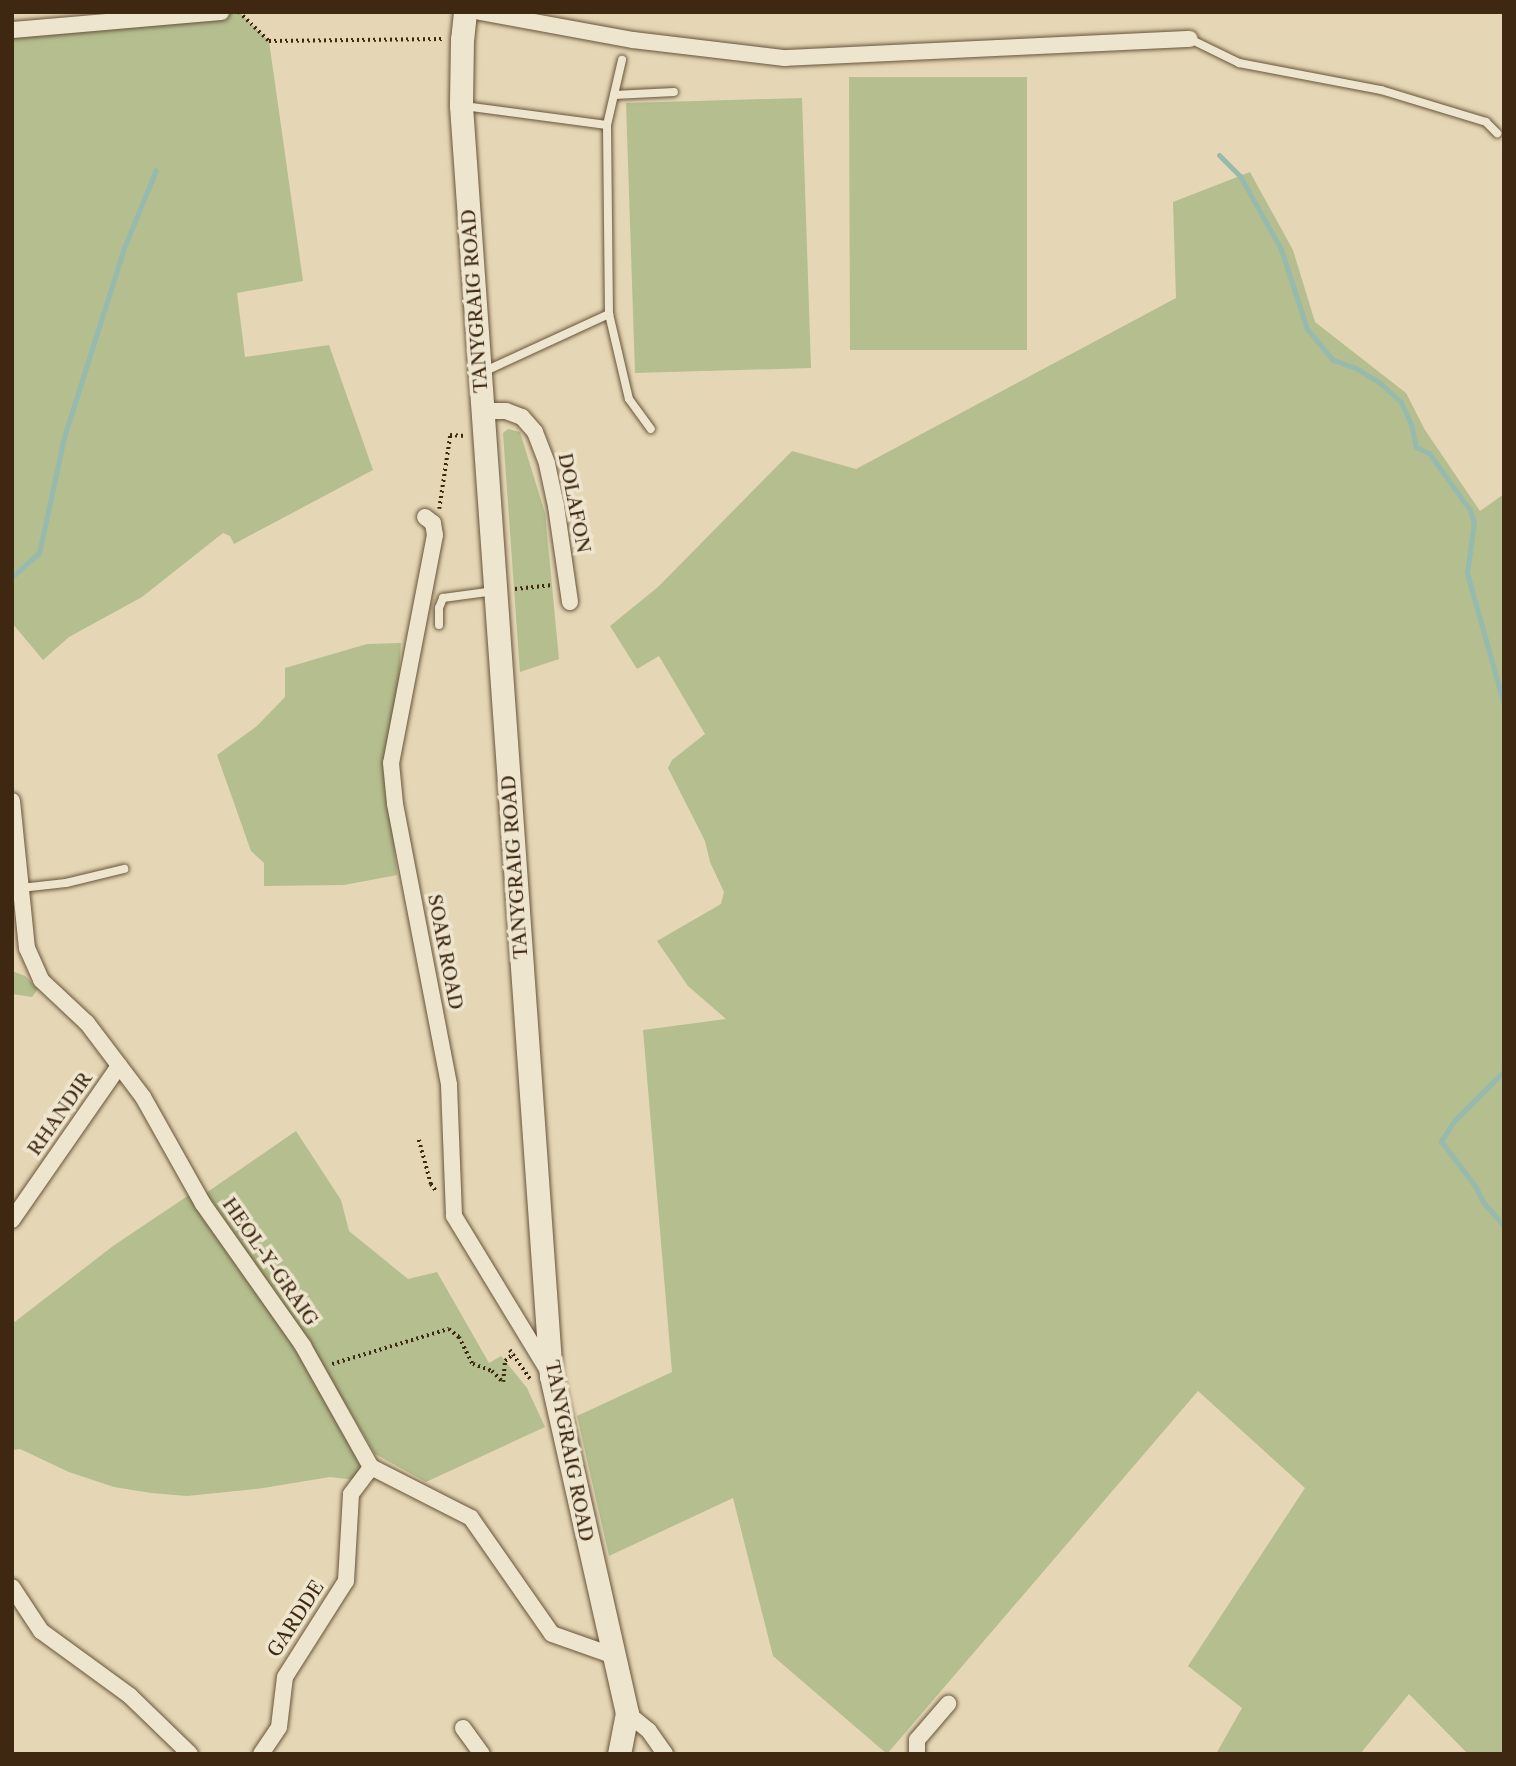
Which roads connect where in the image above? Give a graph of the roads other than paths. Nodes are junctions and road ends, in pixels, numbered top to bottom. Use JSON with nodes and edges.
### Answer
{"nodes":[{"id":1,"x":221,"y":12,"type":"edge"},
{"id":2,"x":465,"y":12,"type":"edge"},
{"id":3,"x":480,"y":12,"type":"edge"},
{"id":4,"x":12,"y":30,"type":"edge"},
{"id":5,"x":1190,"y":39,"type":"joint"},
{"id":6,"x":622,"y":60,"type":"dead end"},
{"id":7,"x":674,"y":92,"type":"dead end"},
{"id":8,"x":614,"y":95,"type":"junction"},
{"id":9,"x":461,"y":106,"type":"junction"},
{"id":10,"x":607,"y":125,"type":"junction"},
{"id":11,"x":1497,"y":133,"type":"dead end"},
{"id":12,"x":609,"y":314,"type":"junction"},
{"id":13,"x":480,"y":374,"type":"junction"},
{"id":14,"x":483,"y":411,"type":"junction"},
{"id":15,"x":651,"y":429,"type":"dead end"},
{"id":16,"x":425,"y":517,"type":"dead end"},
{"id":17,"x":496,"y":591,"type":"junction"},
{"id":18,"x":570,"y":602,"type":"dead end"},
{"id":19,"x":439,"y":625,"type":"dead end"},
{"id":20,"x":12,"y":802,"type":"edge"},
{"id":21,"x":124,"y":869,"type":"dead end"},
{"id":22,"x":19,"y":888,"type":"junction"},
{"id":23,"x":20,"y":951,"type":"edge"},
{"id":24,"x":119,"y":1066,"type":"junction"},
{"id":25,"x":12,"y":1220,"type":"edge"},
{"id":26,"x":551,"y":1376,"type":"junction"},
{"id":27,"x":371,"y":1467,"type":"junction"},
{"id":28,"x":12,"y":1587,"type":"edge"},
{"id":29,"x":614,"y":1656,"type":"junction"},
{"id":30,"x":948,"y":1704,"type":"dead end"},
{"id":31,"x":628,"y":1713,"type":"junction"},
{"id":32,"x":463,"y":1728,"type":"dead end"},
{"id":33,"x":190,"y":1754,"type":"edge"},
{"id":34,"x":261,"y":1754,"type":"edge"},
{"id":35,"x":482,"y":1754,"type":"edge"},
{"id":36,"x":619,"y":1754,"type":"edge"},
{"id":37,"x":665,"y":1754,"type":"edge"},
{"id":38,"x":917,"y":1754,"type":"edge"}],
"edges":[{"from":1,"to":4,"type":"street"},
{"from":2,"to":9,"type":"main road","name":"TANYGRAIG ROAD"},
{"from":3,"to":5,"type":"street"},
{"from":5,"to":11,"type":"lane"},
{"from":6,"to":8,"type":"lane"},
{"from":7,"to":8,"type":"lane"},
{"from":8,"to":10,"type":"lane"},
{"from":9,"to":10,"type":"lane"},
{"from":9,"to":13,"type":"main road","name":"TANYGRAIG ROAD"},
{"from":10,"to":12,"type":"lane"},
{"from":12,"to":13,"type":"lane"},
{"from":12,"to":15,"type":"lane"},
{"from":13,"to":14,"type":"main road","name":"TANYGRAIG ROAD"},
{"from":14,"to":17,"type":"main road","name":"TANYGRAIG ROAD"},
{"from":14,"to":18,"type":"street","name":"DOLAFON"},
{"from":16,"to":26,"type":"street","name":"SOAR ROAD"},
{"from":17,"to":19,"type":"lane"},
{"from":17,"to":26,"type":"main road","name":"TANYGRAIG ROAD"},
{"from":20,"to":22,"type":"street","name":"HEOL-Y-GRAIG"},
{"from":21,"to":22,"type":"lane"},
{"from":22,"to":23,"type":"street","name":"HEOL-Y-GRAIG"},
{"from":23,"to":24,"type":"street","name":"HEOL-Y-GRAIG"},
{"from":24,"to":25,"type":"street","name":"RHANDIR"},
{"from":24,"to":27,"type":"street","name":"HEOL-Y-GRAIG"},
{"from":26,"to":29,"type":"main road","name":"TANYGRAIG ROAD"},
{"from":27,"to":29,"type":"street"},
{"from":27,"to":34,"type":"street","name":"GARDDE"},
{"from":28,"to":33,"type":"street"},
{"from":29,"to":31,"type":"main road","name":"TANYGRAIG ROAD"},
{"from":30,"to":38,"type":"street"},
{"from":31,"to":36,"type":"main road"},
{"from":31,"to":37,"type":"street"},
{"from":32,"to":35,"type":"street"}]}
